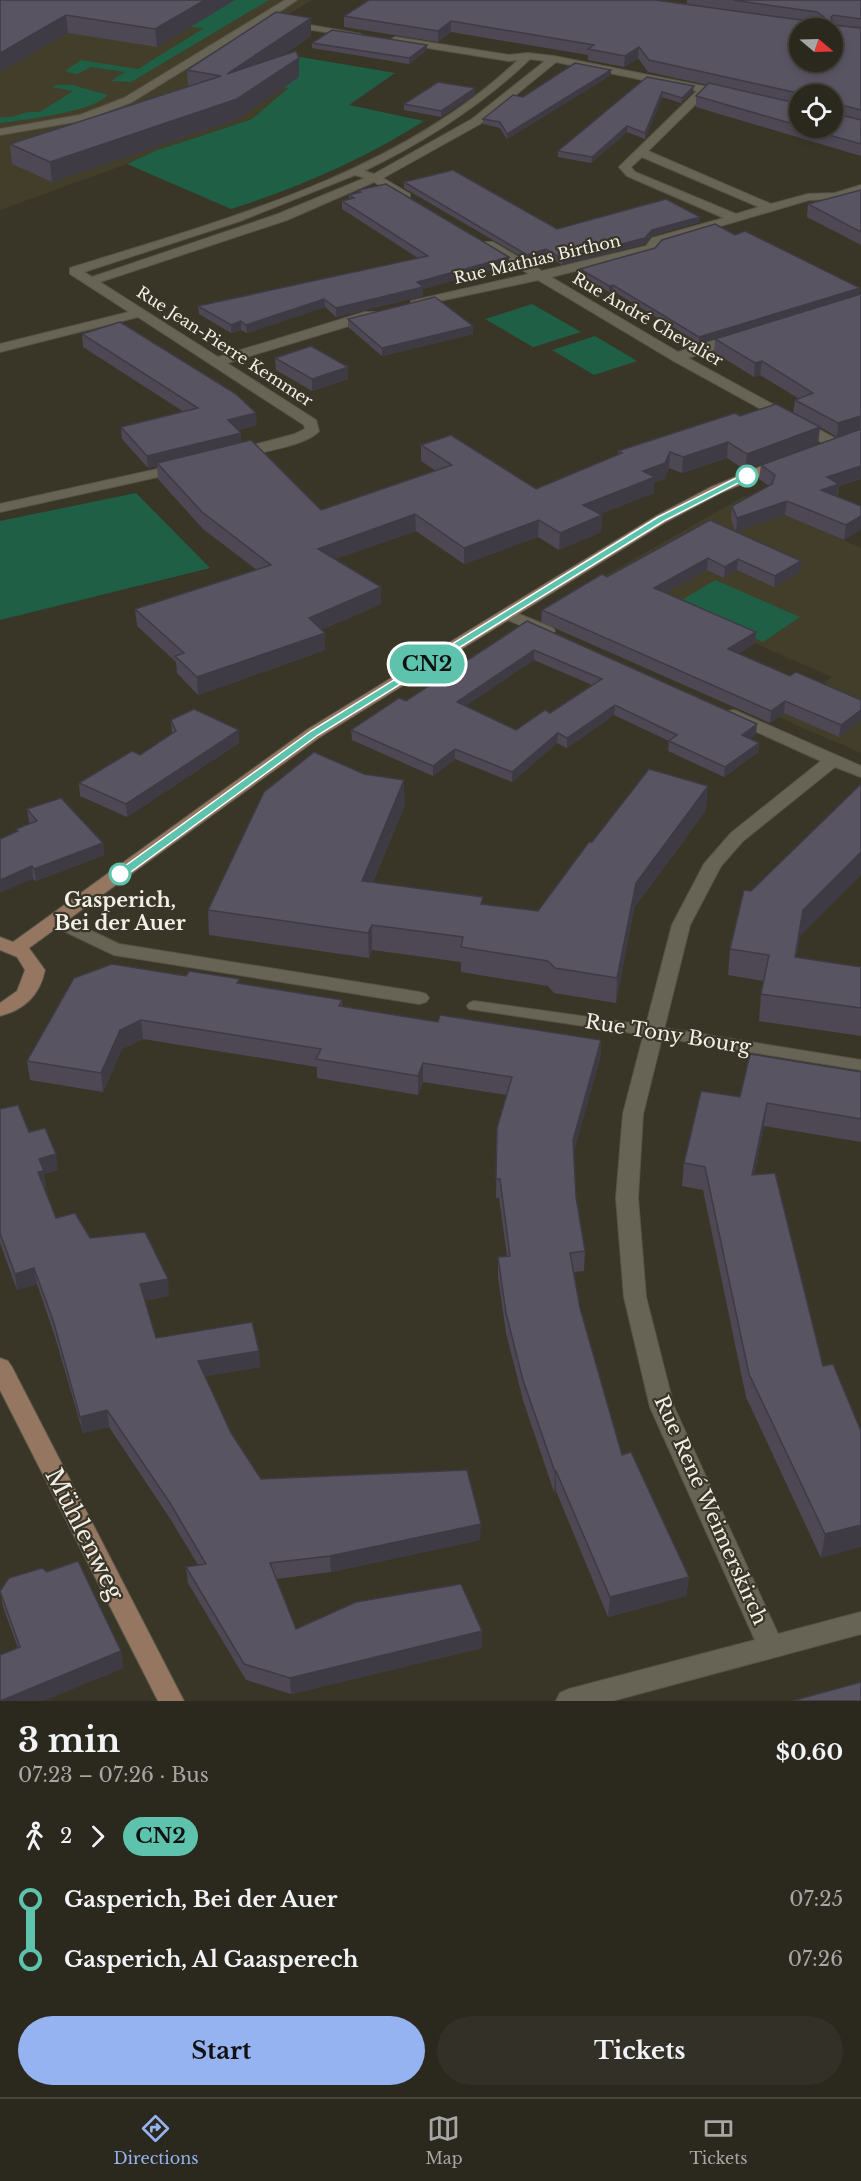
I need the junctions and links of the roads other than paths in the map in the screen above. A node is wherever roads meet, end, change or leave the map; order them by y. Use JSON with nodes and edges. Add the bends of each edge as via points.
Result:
{"nodes":[{"id":1,"x":292,"y":0,"type":"edge"},
{"id":2,"x":273,"y":12,"type":"junction"},
{"id":3,"x":260,"y":20,"type":"junction"},
{"id":4,"x":391,"y":35,"type":"edge"},
{"id":5,"x":528,"y":56,"type":"junction"},
{"id":6,"x":554,"y":59,"type":"junction"},
{"id":7,"x":706,"y":88,"type":"junction"},
{"id":8,"x":738,"y":96,"type":"edge"},
{"id":9,"x":0,"y":132,"type":"edge"},
{"id":10,"x":641,"y":152,"type":"junction"},
{"id":11,"x":353,"y":171,"type":"junction"},
{"id":12,"x":375,"y":178,"type":"junction"},
{"id":13,"x":861,"y":188,"type":"edge"},
{"id":14,"x":416,"y":202,"type":"edge"},
{"id":15,"x":770,"y":208,"type":"junction"},
{"id":16,"x":735,"y":218,"type":"junction"},
{"id":17,"x":189,"y":234,"type":"junction"},
{"id":18,"x":477,"y":238,"type":"edge"},
{"id":19,"x":207,"y":244,"type":"junction"},
{"id":20,"x":537,"y":274,"type":"junction"},
{"id":21,"x":88,"y":279,"type":"junction"},
{"id":22,"x":140,"y":313,"type":"junction"},
{"id":23,"x":753,"y":333,"type":"edge"},
{"id":24,"x":0,"y":348,"type":"edge"},
{"id":25,"x":677,"y":357,"type":"junction"},
{"id":26,"x":217,"y":362,"type":"junction"},
{"id":27,"x":852,"y":437,"type":"edge"},
{"id":28,"x":833,"y":443,"type":"junction"},
{"id":29,"x":814,"y":450,"type":"edge"},
{"id":30,"x":223,"y":457,"type":"edge"},
{"id":31,"x":795,"y":457,"type":"edge"},
{"id":32,"x":190,"y":465,"type":"edge"},
{"id":33,"x":0,"y":508,"type":"edge"},
{"id":34,"x":507,"y":614,"type":"junction"},
{"id":35,"x":560,"y":637,"type":"edge"},
{"id":36,"x":722,"y":709,"type":"edge"},
{"id":37,"x":834,"y":759,"type":"junction"},
{"id":38,"x":861,"y":772,"type":"edge"},
{"id":39,"x":56,"y":921,"type":"junction"},
{"id":40,"x":9,"y":946,"type":"edge"},
{"id":41,"x":419,"y":998,"type":"dead end"},
{"id":42,"x":474,"y":1006,"type":"dead end"},
{"id":43,"x":0,"y":1011,"type":"edge"},
{"id":44,"x":652,"y":1031,"type":"junction"},
{"id":45,"x":861,"y":1065,"type":"edge"},
{"id":46,"x":0,"y":1367,"type":"edge"},
{"id":47,"x":861,"y":1623,"type":"edge"},
{"id":48,"x":771,"y":1647,"type":"junction"},
{"id":49,"x":597,"y":1697,"type":"edge"},
{"id":50,"x":171,"y":1701,"type":"edge"},
{"id":51,"x":570,"y":1701,"type":"edge"}],
"edges":[{"from":1,"to":2,"type":"street"},
{"from":2,"to":3,"type":"street"},
{"from":2,"to":3,"type":"street","via":[[368,32]]},
{"from":3,"to":9,"type":"street","via":[[128,100],[82,118]]},
{"from":4,"to":5,"type":"street","via":[[509,58]]},
{"from":5,"to":6,"type":"street"},
{"from":5,"to":11,"type":"street","via":[[489,92],[441,125]]},
{"from":6,"to":7,"type":"street"},
{"from":6,"to":12,"type":"street","via":[[465,128]]},
{"from":7,"to":8,"type":"street"},
{"from":7,"to":10,"type":"street"},
{"from":10,"to":15,"type":"street"},
{"from":10,"to":16,"type":"street","via":[[625,167],[631,174]]},
{"from":11,"to":12,"type":"street"},
{"from":11,"to":17,"type":"street"},
{"from":12,"to":14,"type":"street"},
{"from":12,"to":19,"type":"street"},
{"from":13,"to":15,"type":"street","name":"Rue Mathias Birthon"},
{"from":15,"to":16,"type":"street","name":"Rue Mathias Birthon"},
{"from":16,"to":20,"type":"street","name":"Rue Mathias Birthon","via":[[656,241],[650,249],[578,269]]},
{"from":17,"to":19,"type":"street"},
{"from":17,"to":21,"type":"street","via":[[74,271]]},
{"from":18,"to":20,"type":"street","name":"Rue André Chevalier"},
{"from":19,"to":21,"type":"street"},
{"from":20,"to":25,"type":"street","name":"Rue André Chevalier"},
{"from":20,"to":26,"type":"street","name":"Rue Mathias Birthon","via":[[341,322]]},
{"from":21,"to":22,"type":"street","name":"Rue Jean-Pierre Kemmer"},
{"from":22,"to":24,"type":"street"},
{"from":22,"to":26,"type":"street","name":"Rue Jean-Pierre Kemmer"},
{"from":23,"to":25,"type":"street"},
{"from":25,"to":28,"type":"street","name":"Rue André Chevalier"},
{"from":26,"to":30,"type":"street","name":"Rue Jean-Pierre Kemmer","via":[[311,423],[312,431]]},
{"from":27,"to":28,"type":"street"},
{"from":28,"to":29,"type":"street"},
{"from":31,"to":34,"type":"street","via":[[661,519]]},
{"from":32,"to":33,"type":"street"},
{"from":34,"to":35,"type":"street"},
{"from":34,"to":39,"type":"street","via":[[314,733]]},
{"from":36,"to":37,"type":"street"},
{"from":37,"to":38,"type":"street"},
{"from":37,"to":44,"type":"street","name":"Rue René Weimerskirch","via":[[737,837],[713,864],[681,925]]},
{"from":39,"to":40,"type":"street"},
{"from":39,"to":41,"type":"street","via":[[114,949]]},
{"from":40,"to":43,"type":"street","via":[[29,958],[35,970],[33,983],[24,996]]},
{"from":42,"to":44,"type":"lane","name":"Rue Tony Bourg"},
{"from":44,"to":45,"type":"lane","name":"Rue Tony Bourg"},
{"from":44,"to":48,"type":"street","name":"Rue René Weimerskirch","via":[[633,1114],[627,1198],[635,1297],[662,1407]]},
{"from":46,"to":50,"type":"street","name":"Mühlenweg"},
{"from":47,"to":48,"type":"street"},
{"from":48,"to":49,"type":"street"},
{"from":49,"to":51,"type":"street"}]}
